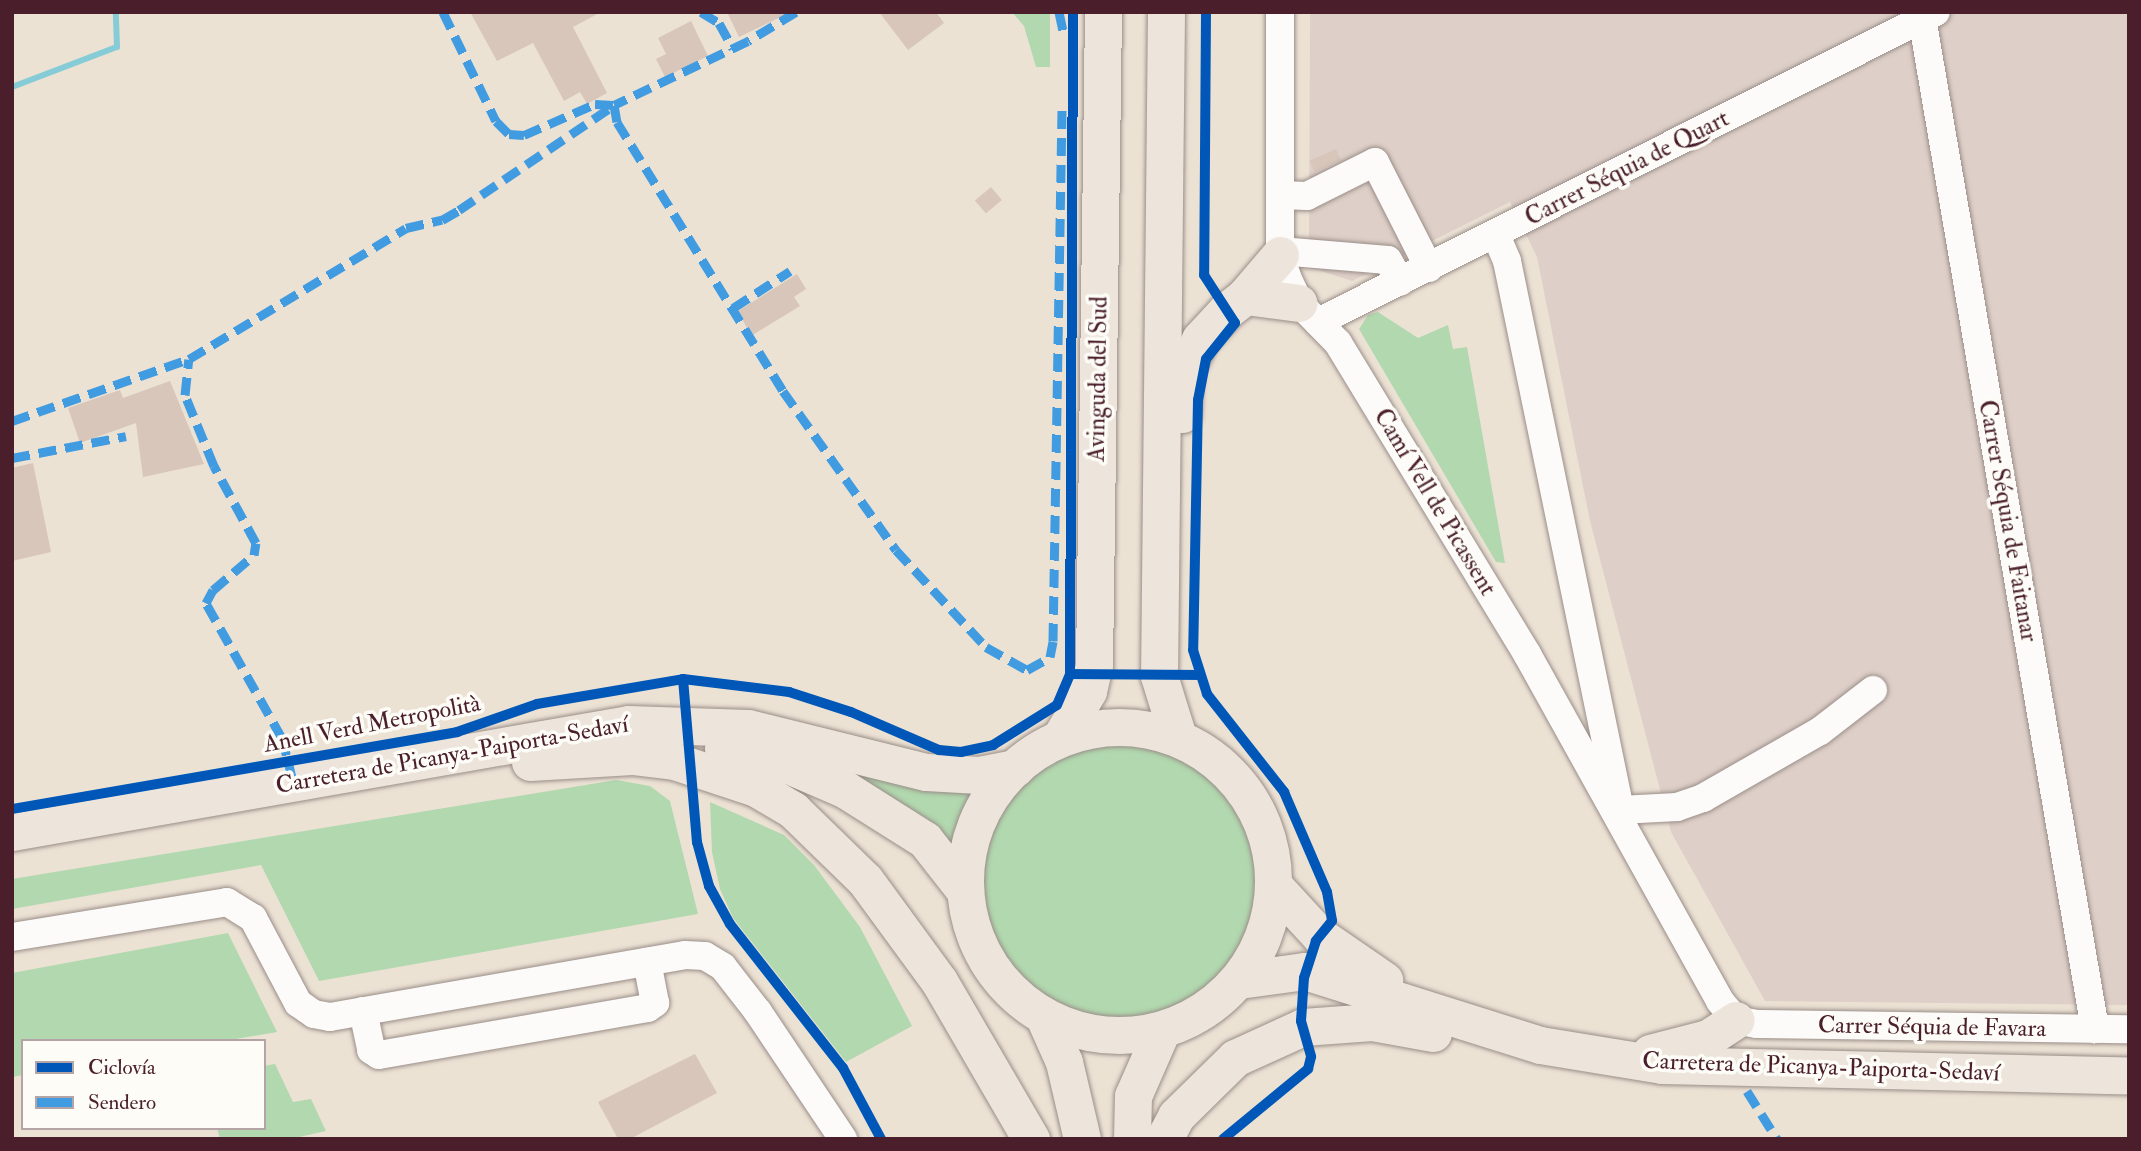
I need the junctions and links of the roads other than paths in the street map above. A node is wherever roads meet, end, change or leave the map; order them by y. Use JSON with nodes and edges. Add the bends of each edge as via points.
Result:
{"nodes":[{"id":1,"x":1103,"y":12,"type":"edge"},
{"id":2,"x":1166,"y":12,"type":"edge"},
{"id":3,"x":1280,"y":12,"type":"edge"},
{"id":4,"x":1926,"y":15,"type":"edge"},
{"id":5,"x":1280,"y":195,"type":"junction"},
{"id":6,"x":1496,"y":235,"type":"junction"},
{"id":7,"x":1280,"y":253,"type":"junction"},
{"id":8,"x":1429,"y":268,"type":"junction"},
{"id":9,"x":1400,"y":282,"type":"junction"},
{"id":10,"x":1245,"y":296,"type":"junction"},
{"id":11,"x":1309,"y":312,"type":"junction"},
{"id":12,"x":1159,"y":602,"type":"junction"},
{"id":13,"x":1873,"y":690,"type":"dead end"},
{"id":14,"x":1597,"y":697,"type":"junction"},
{"id":15,"x":1558,"y":710,"type":"junction"},
{"id":16,"x":1178,"y":737,"type":"junction"},
{"id":17,"x":1060,"y":738,"type":"junction"},
{"id":18,"x":530,"y":762,"type":"junction"},
{"id":19,"x":1015,"y":768,"type":"junction"},
{"id":20,"x":1621,"y":818,"type":"junction"},
{"id":21,"x":12,"y":832,"type":"edge"},
{"id":22,"x":12,"y":855,"type":"edge"},
{"id":23,"x":1275,"y":887,"type":"junction"},
{"id":24,"x":965,"y":891,"type":"junction"},
{"id":25,"x":12,"y":937,"type":"edge"},
{"id":26,"x":647,"y":962,"type":"junction"},
{"id":27,"x":1239,"y":980,"type":"junction"},
{"id":28,"x":1437,"y":1011,"type":"junction"},
{"id":29,"x":363,"y":1012,"type":"junction"},
{"id":30,"x":1044,"y":1017,"type":"junction"},
{"id":31,"x":1736,"y":1020,"type":"junction"},
{"id":32,"x":2095,"y":1029,"type":"junction"},
{"id":33,"x":2129,"y":1029,"type":"edge"},
{"id":34,"x":1162,"y":1030,"type":"junction"},
{"id":35,"x":1540,"y":1045,"type":"junction"},
{"id":36,"x":1616,"y":1058,"type":"junction"},
{"id":37,"x":2129,"y":1076,"type":"edge"},
{"id":38,"x":843,"y":1139,"type":"edge"},
{"id":39,"x":1031,"y":1139,"type":"edge"},
{"id":40,"x":1082,"y":1139,"type":"edge"},
{"id":41,"x":1132,"y":1139,"type":"edge"},
{"id":42,"x":1164,"y":1139,"type":"edge"}],
"edges":[{"from":1,"to":17,"type":"main road","name":"Avinguda del Sud","via":[[1094,665],[1088,691]]},
{"from":2,"to":12,"type":"main road"},
{"from":3,"to":5,"type":"street"},
{"from":4,"to":6,"type":"street","name":"Carrer Séquia de Quart"},
{"from":4,"to":32,"type":"street","name":"Carrer Séquia de Faitanar"},
{"from":5,"to":7,"type":"street"},
{"from":5,"to":8,"type":"street","via":[[1307,196],[1375,162]]},
{"from":6,"to":8,"type":"street","name":"Carrer Séquia de Quart"},
{"from":6,"to":14,"type":"street","name":"Camí Vell de Picassent","via":[[1507,261]]},
{"from":7,"to":9,"type":"street","via":[[1388,260]]},
{"from":7,"to":10,"type":"main road"},
{"from":7,"to":11,"type":"street","name":"Camí Vell de Picassent"},
{"from":8,"to":9,"type":"street","name":"Carrer Séquia de Quart"},
{"from":9,"to":11,"type":"street","name":"Carrer Séquia de Quart"},
{"from":10,"to":11,"type":"main road"},
{"from":10,"to":12,"type":"main road","via":[[1200,339],[1184,371],[1174,539]]},
{"from":11,"to":15,"type":"street","name":"Camí Vell de Picassent","via":[[1338,343]]},
{"from":12,"to":16,"type":"main road","via":[[1159,676]]},
{"from":13,"to":20,"type":"street","via":[[1820,731],[1703,798]]},
{"from":14,"to":15,"type":"street"},
{"from":14,"to":20,"type":"street","name":"Camí Vell de Picassent"},
{"from":15,"to":20,"type":"street","name":"Camí Vell de Picassent"},
{"from":16,"to":17,"type":"main road","via":[[1126,727]]},
{"from":16,"to":23,"type":"main road","via":[[1219,762],[1250,797],[1269,840]]},
{"from":17,"to":19,"type":"main road"},
{"from":18,"to":22,"type":"main road","name":"Carretera de Picanya-Paiporta-Sedaví"},
{"from":18,"to":24,"type":"main road","name":"Carretera de Picanya-Paiporta-Sedaví","via":[[574,750],[647,742],[682,742],[752,754],[818,776],[925,841]]},
{"from":18,"to":39,"type":"main road","via":[[632,756],[674,761],[756,788],[793,810],[864,880],[939,981]]},
{"from":19,"to":21,"type":"main road","name":"Carretera de Picanya-Paiporta-Sedaví","via":[[979,775],[926,772],[748,728],[628,724]]},
{"from":19,"to":24,"type":"main road","via":[[982,810],[968,849]]},
{"from":20,"to":31,"type":"street","name":"Camí Vell de Picassent","via":[[1720,1001]]},
{"from":23,"to":27,"type":"main road","via":[[1264,936]]},
{"from":23,"to":28,"type":"main road","name":"Carretera de Picanya-Paiporta-Sedaví","via":[[1320,936],[1367,971]]},
{"from":24,"to":30,"type":"main road","via":[[976,942],[1004,985]]},
{"from":25,"to":29,"type":"street","via":[[227,902],[253,918],[298,1003],[323,1016]]},
{"from":26,"to":29,"type":"street"},
{"from":26,"to":29,"type":"street","via":[[655,1003],[635,1010],[379,1055],[371,1050]]},
{"from":26,"to":38,"type":"street","via":[[697,955],[723,967],[794,1060]]},
{"from":27,"to":28,"type":"main road","name":"Carretera de Picanya-Paiporta-Sedaví","via":[[1305,971]]},
{"from":27,"to":34,"type":"main road","via":[[1204,1011]]},
{"from":28,"to":35,"type":"main road","name":"Carretera de Picanya-Paiporta-Sedaví"},
{"from":30,"to":34,"type":"main road","via":[[1122,1036]]},
{"from":30,"to":40,"type":"main road","via":[[1064,1062]]},
{"from":31,"to":32,"type":"street","name":"Carrer Séquia de Favara"},
{"from":31,"to":36,"type":"main road","via":[[1708,1038]]},
{"from":32,"to":33,"type":"street","name":"Carrer Séquia de Favara"},
{"from":34,"to":41,"type":"main road","via":[[1133,1096]]},
{"from":35,"to":36,"type":"main road","name":"Carretera de Picanya-Paiporta-Sedaví"},
{"from":35,"to":42,"type":"main road","via":[[1497,1049],[1372,1022],[1303,1027],[1235,1059],[1176,1116]]},
{"from":36,"to":37,"type":"main road","name":"Carretera de Picanya-Paiporta-Sedaví","via":[[1759,1070]]}]}
